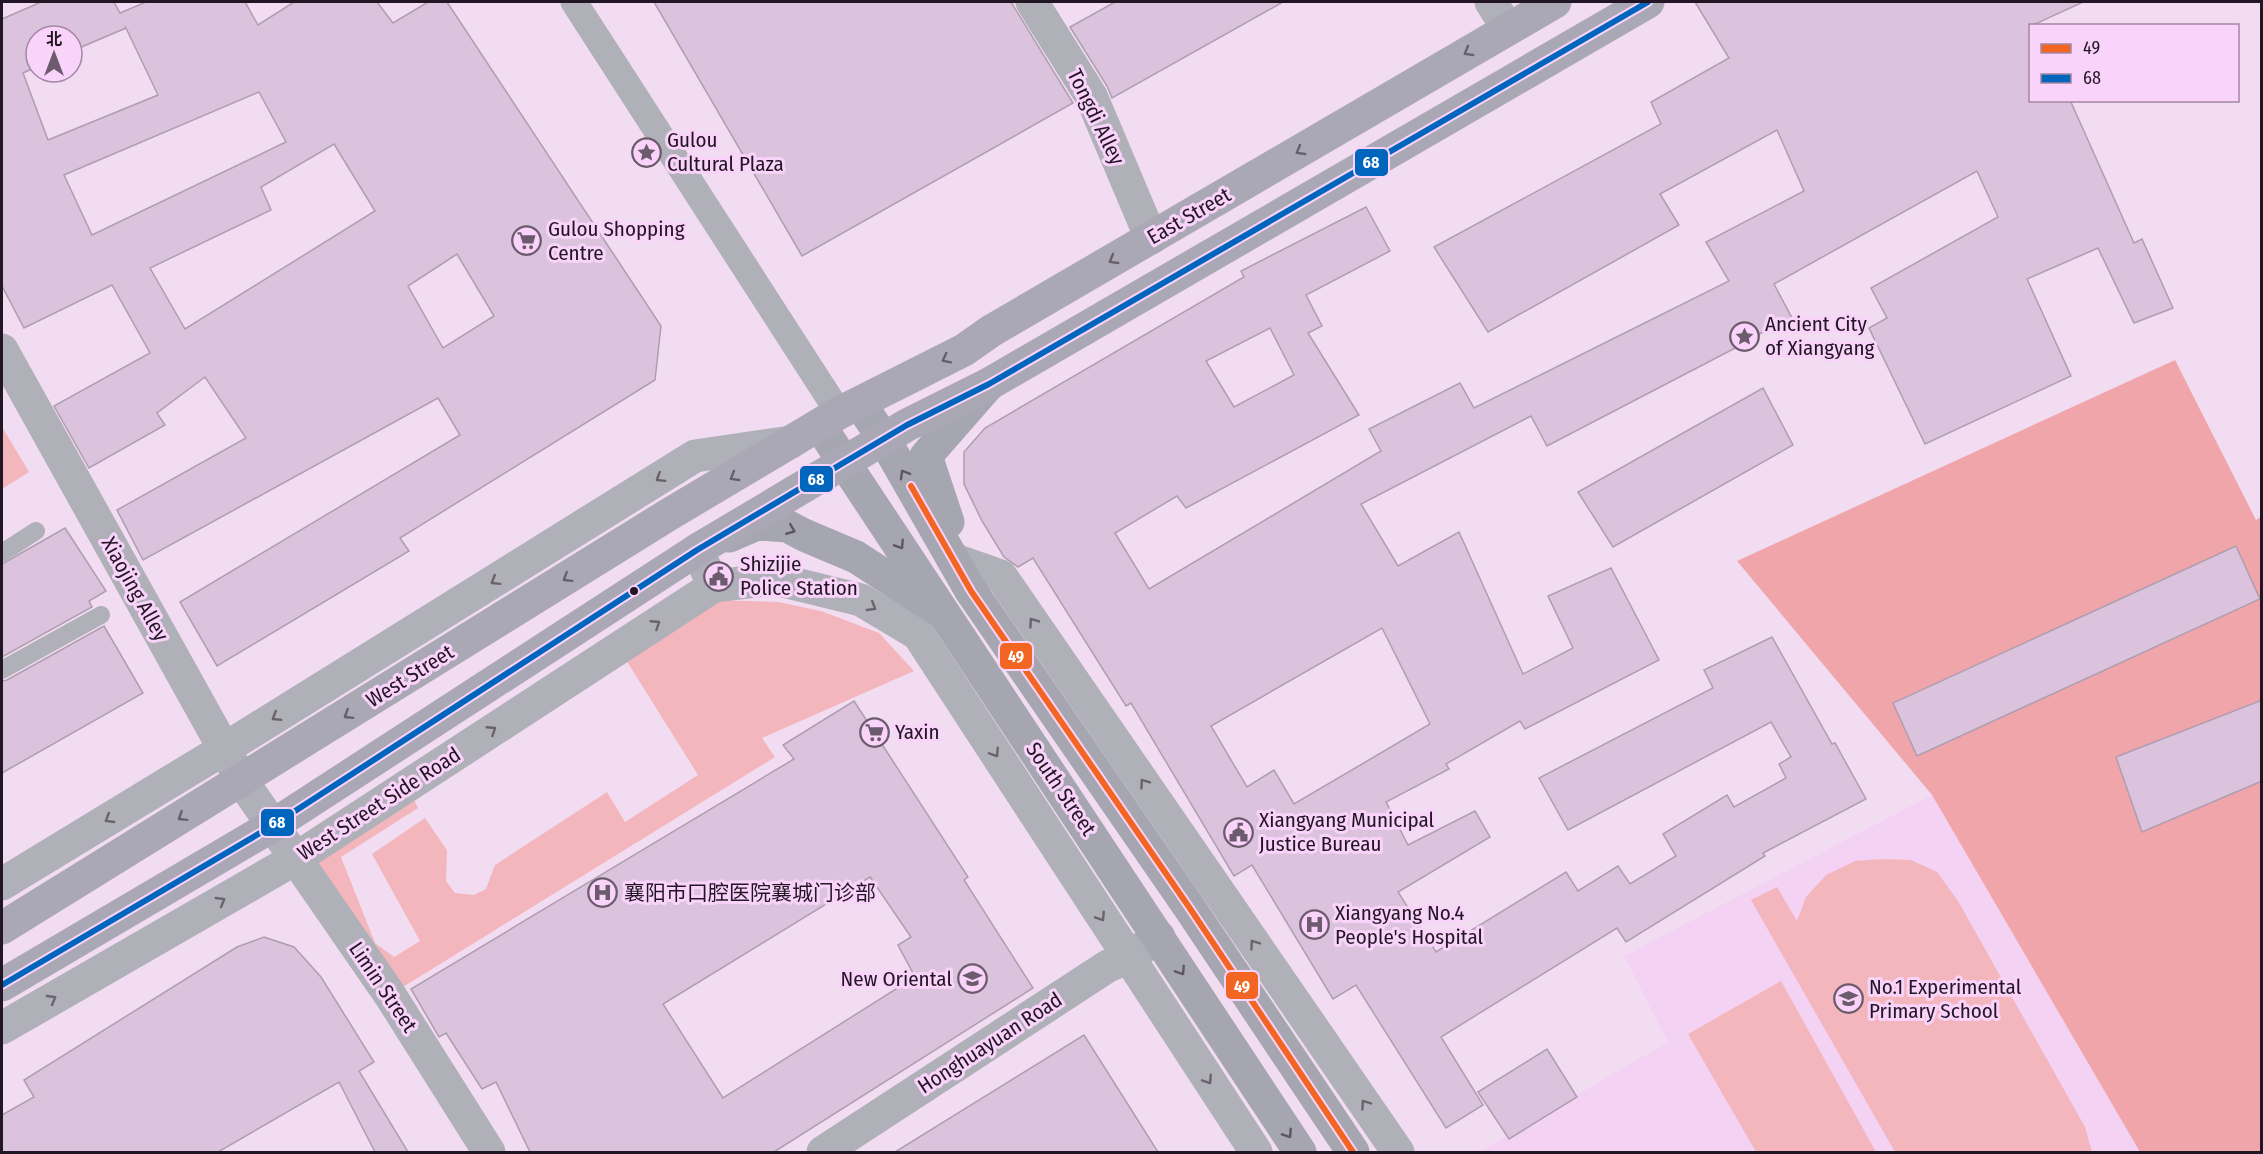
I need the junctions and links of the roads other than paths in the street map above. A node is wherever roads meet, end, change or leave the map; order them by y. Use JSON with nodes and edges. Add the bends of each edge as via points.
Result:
{"nodes":[{"id":1,"x":574,"y":2,"type":"edge"},
{"id":2,"x":1032,"y":2,"type":"edge"},
{"id":3,"x":1491,"y":2,"type":"edge"},
{"id":4,"x":1555,"y":2,"type":"edge"},
{"id":5,"x":1648,"y":2,"type":"edge"},
{"id":6,"x":1508,"y":29,"type":"junction"},
{"id":7,"x":1151,"y":238,"type":"junction"},
{"id":8,"x":2,"y":350,"type":"edge"},
{"id":9,"x":989,"y":384,"type":"junction"},
{"id":10,"x":829,"y":421,"type":"junction"},
{"id":11,"x":884,"y":439,"type":"junction"},
{"id":12,"x":844,"y":462,"type":"junction"},
{"id":13,"x":36,"y":531,"type":"dead end"},
{"id":14,"x":697,"y":550,"type":"junction"},
{"id":15,"x":2,"y":553,"type":"edge"},
{"id":16,"x":966,"y":577,"type":"junction"},
{"id":17,"x":714,"y":586,"type":"junction"},
{"id":18,"x":101,"y":615,"type":"dead end"},
{"id":19,"x":946,"y":615,"type":"junction"},
{"id":20,"x":2,"y":670,"type":"edge"},
{"id":21,"x":225,"y":749,"type":"junction"},
{"id":22,"x":242,"y":781,"type":"junction"},
{"id":23,"x":272,"y":826,"type":"junction"},
{"id":24,"x":295,"y":859,"type":"junction"},
{"id":25,"x":2,"y":884,"type":"edge"},
{"id":26,"x":2,"y":928,"type":"edge"},
{"id":27,"x":1159,"y":937,"type":"junction"},
{"id":28,"x":1127,"y":957,"type":"junction"},
{"id":29,"x":2,"y":985,"type":"edge"},
{"id":30,"x":2,"y":1028,"type":"edge"},
{"id":31,"x":489,"y":1152,"type":"edge"},
{"id":32,"x":823,"y":1152,"type":"edge"},
{"id":33,"x":1256,"y":1152,"type":"edge"},
{"id":34,"x":1300,"y":1152,"type":"edge"},
{"id":35,"x":1353,"y":1152,"type":"edge"},
{"id":36,"x":1398,"y":1152,"type":"edge"}],
"edges":[{"from":1,"to":10,"type":"street"},
{"from":2,"to":7,"type":"street","name":"Tongdi Alley","via":[[1091,96]]},
{"from":3,"to":6,"type":"street"},
{"from":4,"to":6,"type":"main road","name":"East Street"},
{"from":5,"to":9,"type":"main road"},
{"from":6,"to":7,"type":"main road","name":"East Street","one_way":true},
{"from":7,"to":10,"type":"main road","name":"East Street","one_way":true,"via":[[964,350]]},
{"from":8,"to":21,"type":"street","name":"Xiaojing Alley"},
{"from":9,"to":11,"type":"main road"},
{"from":9,"to":16,"type":"main road","via":[[926,456]]},
{"from":10,"to":11,"type":"main road","name":"South Street"},
{"from":10,"to":12,"type":"main road","name":"South Street"},
{"from":10,"to":21,"type":"street","one_way":true,"via":[[695,456]]},
{"from":10,"to":22,"type":"main road","name":"West Street","one_way":true,"via":[[668,515]]},
{"from":11,"to":12,"type":"main road"},
{"from":16,"to":11,"type":"main road","name":"South Street","one_way":true},
{"from":12,"to":14,"type":"main road"},
{"from":12,"to":19,"type":"main road","name":"South Street","one_way":true},
{"from":13,"to":15,"type":"lane"},
{"from":14,"to":17,"type":"street"},
{"from":14,"to":19,"type":"main road","one_way":true,"via":[[757,524],[787,526],[856,557]]},
{"from":14,"to":23,"type":"main road"},
{"from":16,"to":35,"type":"main road","name":"South Street"},
{"from":36,"to":16,"type":"street","one_way":true,"via":[[1001,576]]},
{"from":24,"to":17,"type":"street","name":"West Street Side Road","one_way":true},
{"from":17,"to":28,"type":"street","one_way":true,"via":[[775,579],[861,600],[918,634]]},
{"from":18,"to":20,"type":"lane"},
{"from":19,"to":27,"type":"main road","name":"South Street"},
{"from":21,"to":22,"type":"street","name":"Xiaojing Alley"},
{"from":21,"to":25,"type":"street","one_way":true},
{"from":22,"to":23,"type":"street","name":"Xiaojing Alley"},
{"from":22,"to":26,"type":"main road","name":"West Street","one_way":true},
{"from":23,"to":24,"type":"street","name":"Limin Street"},
{"from":23,"to":29,"type":"main road"},
{"from":30,"to":24,"type":"street","name":"West Street Side Road","one_way":true},
{"from":24,"to":31,"type":"street","name":"Limin Street","via":[[390,995]]},
{"from":27,"to":28,"type":"street","name":"Honghuayuan Road"},
{"from":27,"to":34,"type":"main road","name":"South Street","one_way":true},
{"from":28,"to":32,"type":"street","name":"Honghuayuan Road"},
{"from":28,"to":33,"type":"street","one_way":true}]}
